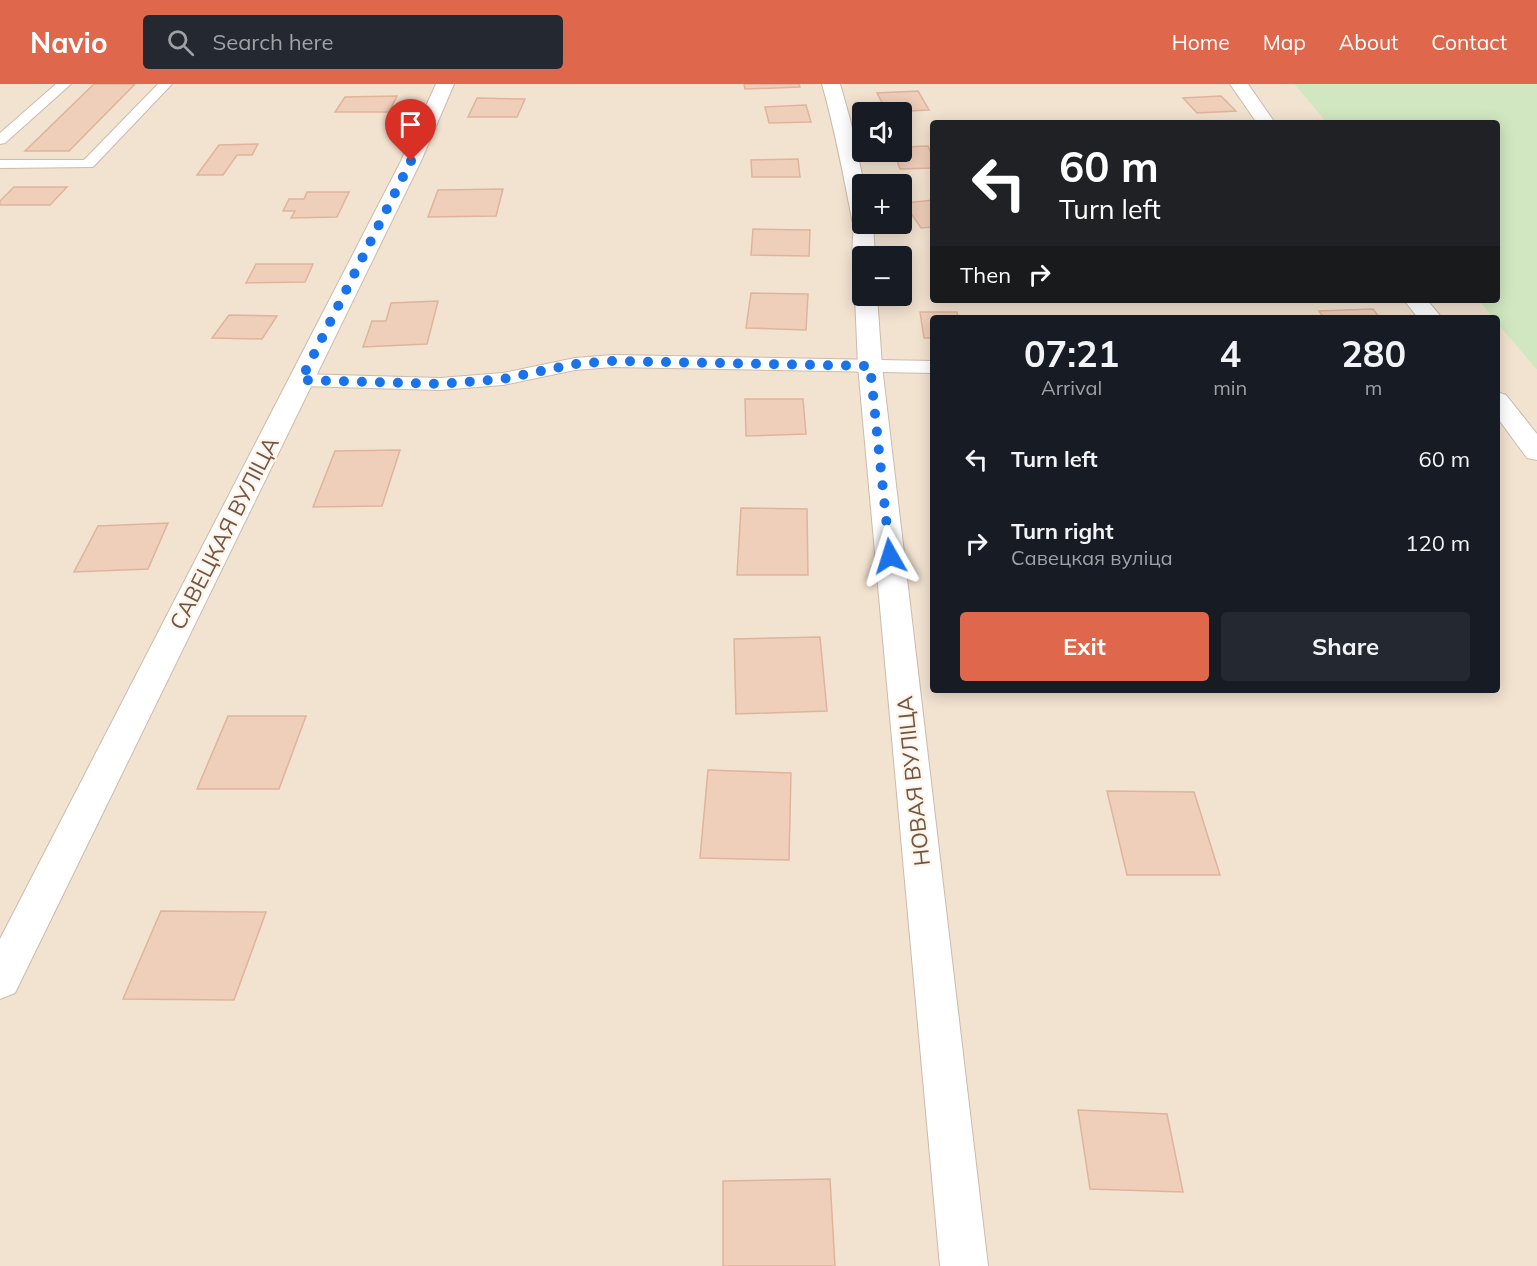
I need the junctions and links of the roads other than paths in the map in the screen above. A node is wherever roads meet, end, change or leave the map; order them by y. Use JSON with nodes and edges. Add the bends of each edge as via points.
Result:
{"nodes":[{"id":1,"x":64,"y":84,"type":"edge"},
{"id":2,"x":165,"y":84,"type":"edge"},
{"id":3,"x":445,"y":84,"type":"edge"},
{"id":4,"x":831,"y":84,"type":"edge"},
{"id":5,"x":1239,"y":84,"type":"edge"},
{"id":6,"x":1264,"y":120,"type":"edge"},
{"id":7,"x":0,"y":140,"type":"edge"},
{"id":8,"x":0,"y":164,"type":"edge"},
{"id":9,"x":852,"y":174,"type":"edge"},
{"id":10,"x":1418,"y":303,"type":"edge"},
{"id":11,"x":867,"y":306,"type":"edge"},
{"id":12,"x":1428,"y":315,"type":"edge"},
{"id":13,"x":870,"y":366,"type":"junction"},
{"id":14,"x":930,"y":367,"type":"edge"},
{"id":15,"x":301,"y":380,"type":"junction"},
{"id":16,"x":1500,"y":404,"type":"edge"},
{"id":17,"x":1537,"y":452,"type":"edge"},
{"id":18,"x":0,"y":980,"type":"edge"},
{"id":19,"x":964,"y":1266,"type":"edge"}],
"edges":[{"from":1,"to":7,"type":"lane"},
{"from":2,"to":8,"type":"lane","via":[[88,164]]},
{"from":3,"to":15,"type":"street","name":"САВЕЦКАЯ ВУЛІЦА"},
{"from":4,"to":9,"type":"street"},
{"from":5,"to":6,"type":"street"},
{"from":10,"to":12,"type":"street"},
{"from":11,"to":13,"type":"street","name":"НОВАЯ ВУЛІЦА"},
{"from":13,"to":14,"type":"lane"},
{"from":13,"to":15,"type":"lane","via":[[613,361],[575,364],[503,379],[440,384]]},
{"from":13,"to":19,"type":"street","name":"НОВАЯ ВУЛІЦА"},
{"from":15,"to":18,"type":"street","name":"САВЕЦКАЯ ВУЛІЦА"},
{"from":16,"to":17,"type":"street"}]}
